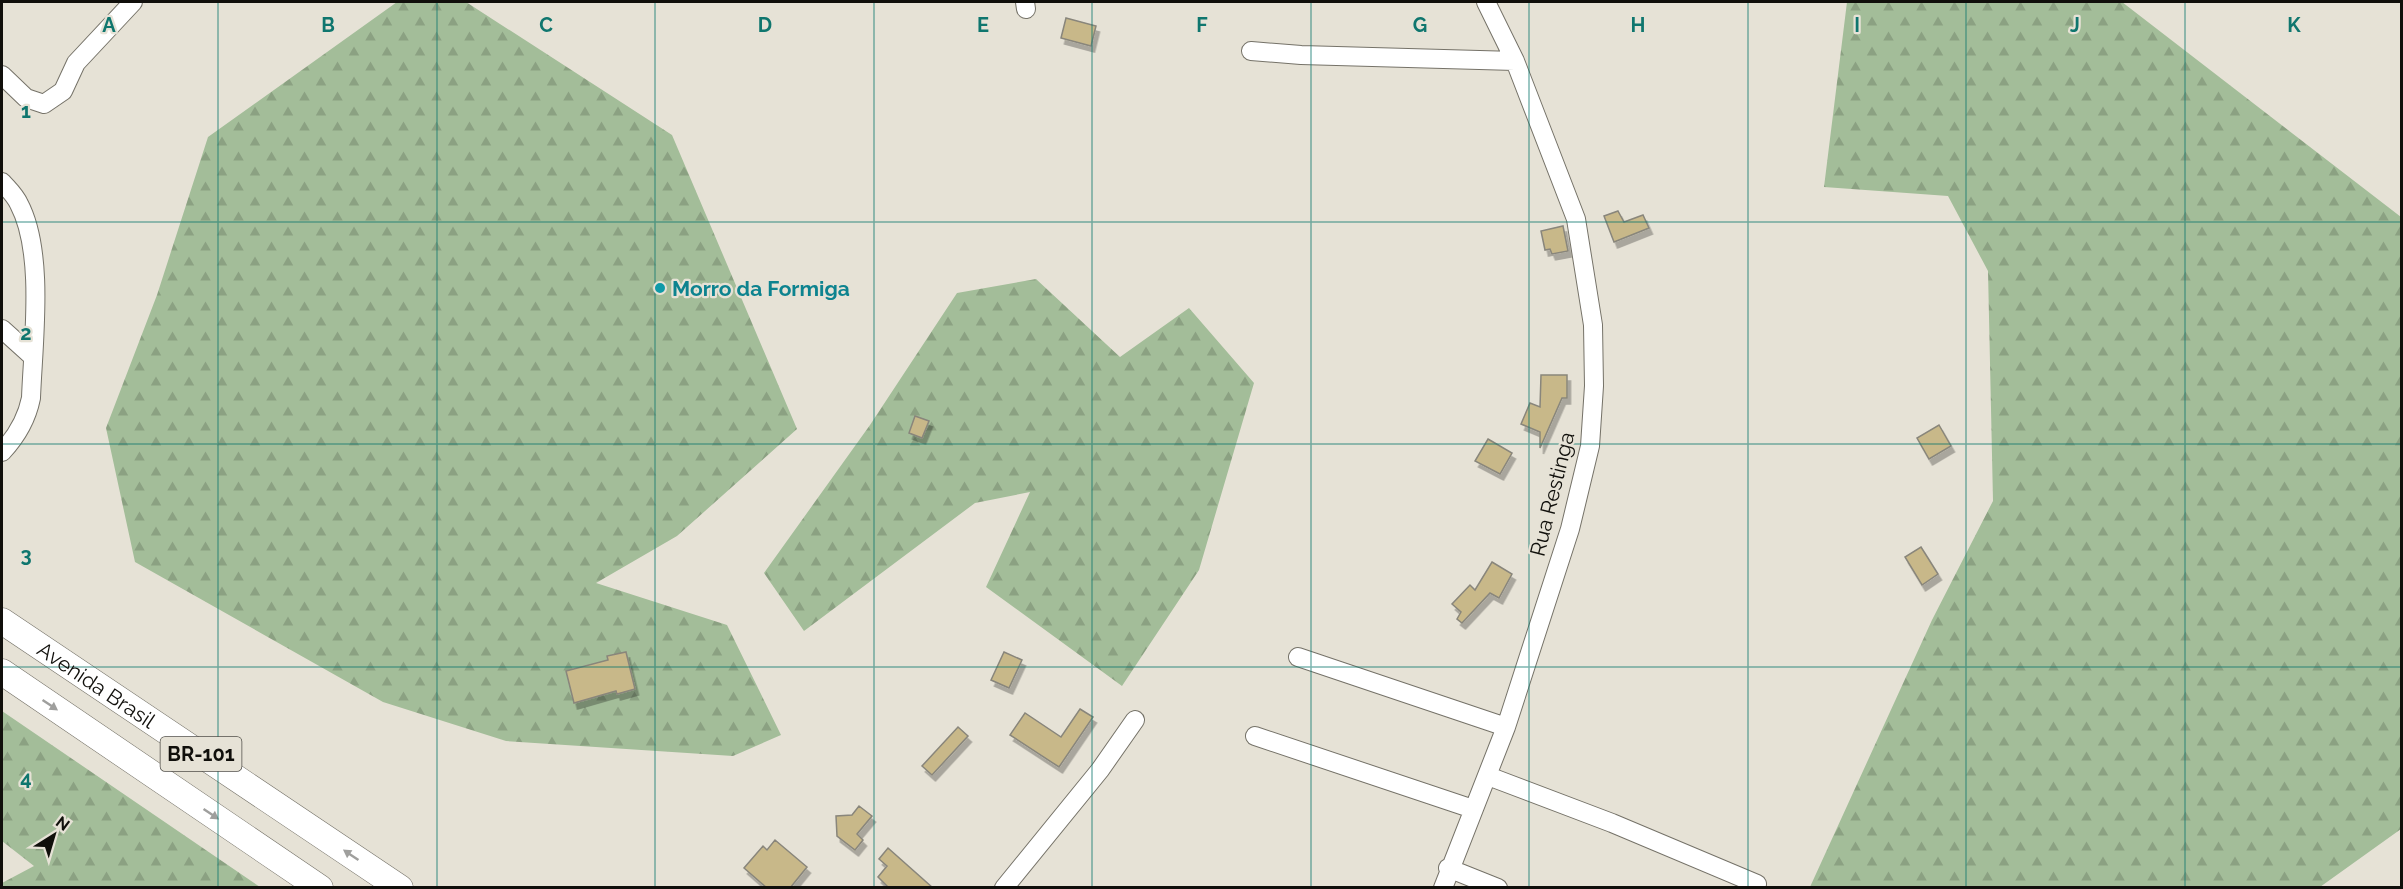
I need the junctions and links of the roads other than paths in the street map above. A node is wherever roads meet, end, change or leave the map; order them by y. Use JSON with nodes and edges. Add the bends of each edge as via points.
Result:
{"nodes":[{"id":1,"x":133,"y":2,"type":"edge"},
{"id":2,"x":1486,"y":2,"type":"edge"},
{"id":3,"x":1251,"y":51,"type":"dead end"},
{"id":4,"x":1515,"y":61,"type":"junction"},
{"id":5,"x":2,"y":75,"type":"edge"},
{"id":6,"x":2,"y":182,"type":"edge"},
{"id":7,"x":2,"y":329,"type":"edge"},
{"id":8,"x":32,"y":356,"type":"junction"},
{"id":9,"x":2,"y":452,"type":"edge"},
{"id":10,"x":2,"y":621,"type":"edge"},
{"id":11,"x":1298,"y":657,"type":"dead end"},
{"id":12,"x":2,"y":672,"type":"edge"},
{"id":13,"x":1135,"y":720,"type":"dead end"},
{"id":14,"x":1506,"y":727,"type":"junction"},
{"id":15,"x":1255,"y":736,"type":"dead end"},
{"id":16,"x":1488,"y":776,"type":"junction"},
{"id":17,"x":1473,"y":810,"type":"junction"},
{"id":18,"x":1449,"y":868,"type":"junction"},
{"id":19,"x":1757,"y":884,"type":"dead end"},
{"id":20,"x":320,"y":888,"type":"edge"},
{"id":21,"x":400,"y":888,"type":"edge"},
{"id":22,"x":1004,"y":888,"type":"edge"},
{"id":23,"x":1443,"y":888,"type":"edge"},
{"id":24,"x":1498,"y":888,"type":"edge"}],
"edges":[{"from":1,"to":5,"type":"street","via":[[76,63],[63,91],[45,104],[26,98]]},
{"from":2,"to":4,"type":"street","name":"Rua Restinga"},
{"from":3,"to":4,"type":"street"},
{"from":4,"to":14,"type":"street","name":"Rua Restinga","via":[[1576,219],[1593,326],[1594,386],[1590,446],[1570,529]]},
{"from":6,"to":8,"type":"street","via":[[16,198],[29,231],[35,272]]},
{"from":7,"to":8,"type":"street"},
{"from":8,"to":9,"type":"street","via":[[29,407],[17,433]]},
{"from":21,"to":10,"type":"highway","name":"Avenida Brasil","number":"BR-101","one_way":true},
{"from":11,"to":14,"type":"street"},
{"from":12,"to":20,"type":"highway","name":"Avenida Brasil","number":"BR-101","one_way":true},
{"from":13,"to":22,"type":"street","via":[[1100,770]]},
{"from":14,"to":16,"type":"street","name":"Rua Restinga"},
{"from":15,"to":17,"type":"street"},
{"from":16,"to":17,"type":"street","name":"Rua Restinga"},
{"from":16,"to":19,"type":"street"},
{"from":17,"to":18,"type":"street","name":"Rua Restinga"},
{"from":18,"to":23,"type":"street","name":"Rua Restinga"},
{"from":18,"to":24,"type":"street"}]}
